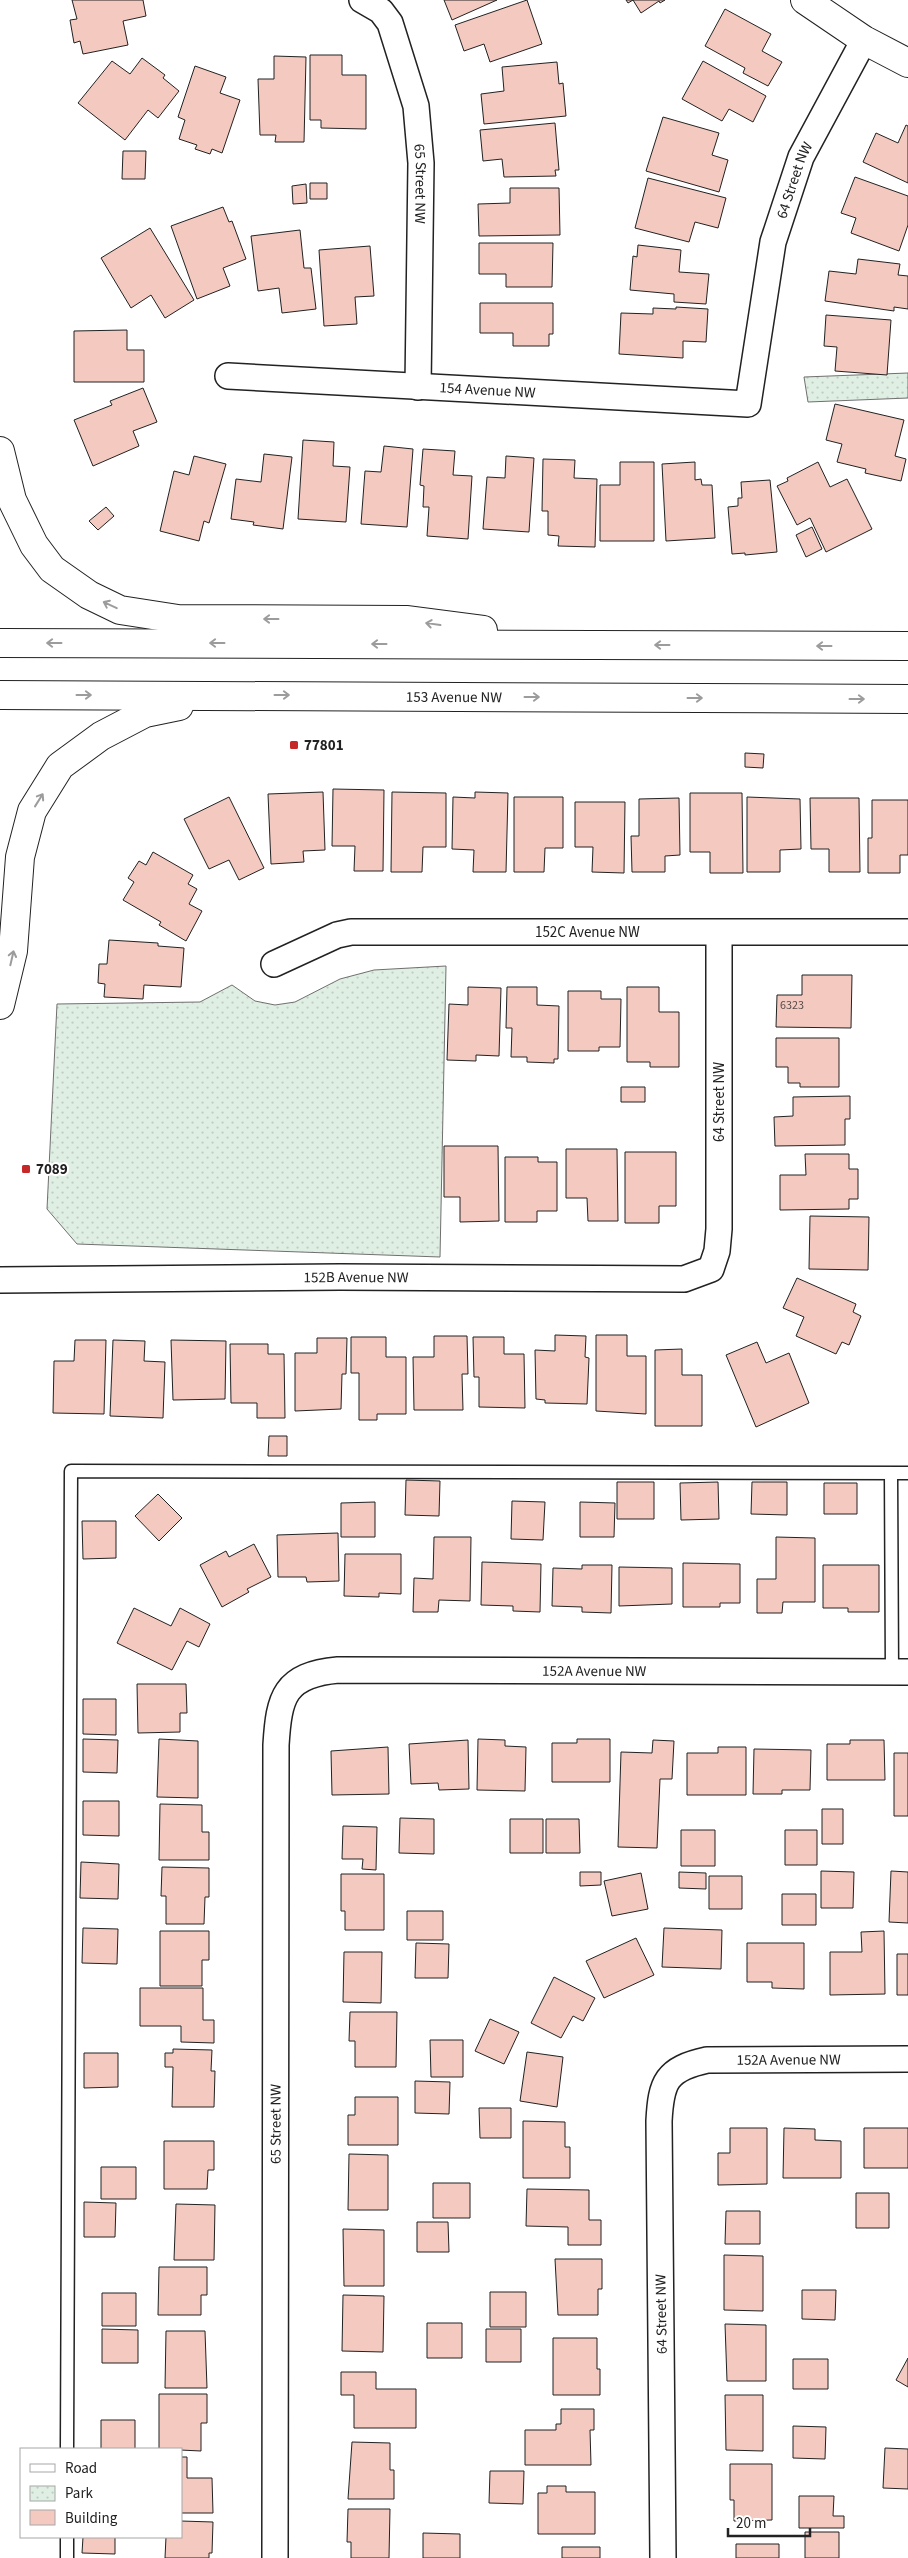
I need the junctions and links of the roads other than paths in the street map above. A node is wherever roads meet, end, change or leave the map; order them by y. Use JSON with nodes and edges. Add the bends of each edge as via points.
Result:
{"nodes":[{"id":1,"x":362,"y":0,"type":"edge"},
{"id":2,"x":805,"y":0,"type":"edge"},
{"id":3,"x":864,"y":40,"type":"junction"},
{"id":4,"x":908,"y":63,"type":"edge"},
{"id":5,"x":228,"y":376,"type":"dead end"},
{"id":6,"x":418,"y":387,"type":"junction"},
{"id":7,"x":748,"y":404,"type":"joint"},
{"id":8,"x":0,"y":451,"type":"edge"},
{"id":9,"x":0,"y":643,"type":"edge"},
{"id":10,"x":586,"y":645,"type":"junction"},
{"id":11,"x":908,"y":646,"type":"edge"},
{"id":12,"x":0,"y":695,"type":"edge"},
{"id":13,"x":234,"y":695,"type":"junction"},
{"id":14,"x":908,"y":699,"type":"edge"},
{"id":15,"x":908,"y":932,"type":"edge"},
{"id":16,"x":719,"y":933,"type":"junction"},
{"id":17,"x":274,"y":964,"type":"dead end"},
{"id":18,"x":0,"y":1006,"type":"edge"},
{"id":19,"x":711,"y":1269,"type":"joint"},
{"id":20,"x":0,"y":1280,"type":"edge"},
{"id":21,"x":891,"y":1473,"type":"junction"},
{"id":22,"x":908,"y":1473,"type":"edge"},
{"id":23,"x":900,"y":1672,"type":"edge"},
{"id":24,"x":287,"y":1691,"type":"joint"},
{"id":25,"x":908,"y":2060,"type":"edge"},
{"id":26,"x":672,"y":2073,"type":"joint"},
{"id":27,"x":67,"y":2448,"type":"edge"},
{"id":28,"x":67,"y":2538,"type":"edge"},
{"id":29,"x":67,"y":2558,"type":"edge"},
{"id":30,"x":275,"y":2558,"type":"edge"},
{"id":31,"x":663,"y":2558,"type":"edge"}],
"edges":[{"from":1,"to":6,"type":"street","name":"65 Street NW","via":[[390,22],[416,106],[421,163]]},
{"from":2,"to":3,"type":"main road"},
{"from":3,"to":4,"type":"main road"},
{"from":3,"to":7,"type":"street","name":"64 Street NW","via":[[801,157],[773,242]]},
{"from":5,"to":6,"type":"street","name":"154 Avenue NW"},
{"from":6,"to":7,"type":"street","name":"154 Avenue NW"},
{"from":10,"to":8,"type":"main road","one_way":true,"via":[[406,620],[178,619],[120,610],[89,595],[52,569],[34,545],[12,500]]},
{"from":10,"to":9,"type":"main road","one_way":true},
{"from":11,"to":10,"type":"main road","one_way":true},
{"from":12,"to":13,"type":"main road","name":"153 Avenue NW","one_way":true},
{"from":13,"to":14,"type":"main road","name":"153 Avenue NW","one_way":true},
{"from":18,"to":13,"type":"main road","one_way":true,"via":[[13,951],[20,857],[32,811],[60,766],[101,736],[145,713]]},
{"from":15,"to":16,"type":"street","name":"152C Avenue NW"},
{"from":16,"to":17,"type":"street","name":"152C Avenue NW","via":[[351,932],[336,935]]},
{"from":16,"to":19,"type":"street","name":"64 Street NW","via":[[719,1229]]},
{"from":19,"to":20,"type":"street","name":"152B Avenue NW","via":[[684,1279]]},
{"from":21,"to":22,"type":"lane"},
{"from":21,"to":23,"type":"lane"},
{"from":21,"to":27,"type":"lane","via":[[70,1470]]},
{"from":23,"to":24,"type":"street","name":"152A Avenue NW","via":[[338,1670],[322,1671],[307,1677]]},
{"from":24,"to":30,"type":"street","name":"65 Street NW","via":[[280,1707],[276,1745]]},
{"from":25,"to":26,"type":"street","name":"152A Avenue NW","via":[[707,2060]]},
{"from":26,"to":31,"type":"street","name":"64 Street NW","via":[[660,2099],[659,2122]]},
{"from":28,"to":29,"type":"lane"}]}
